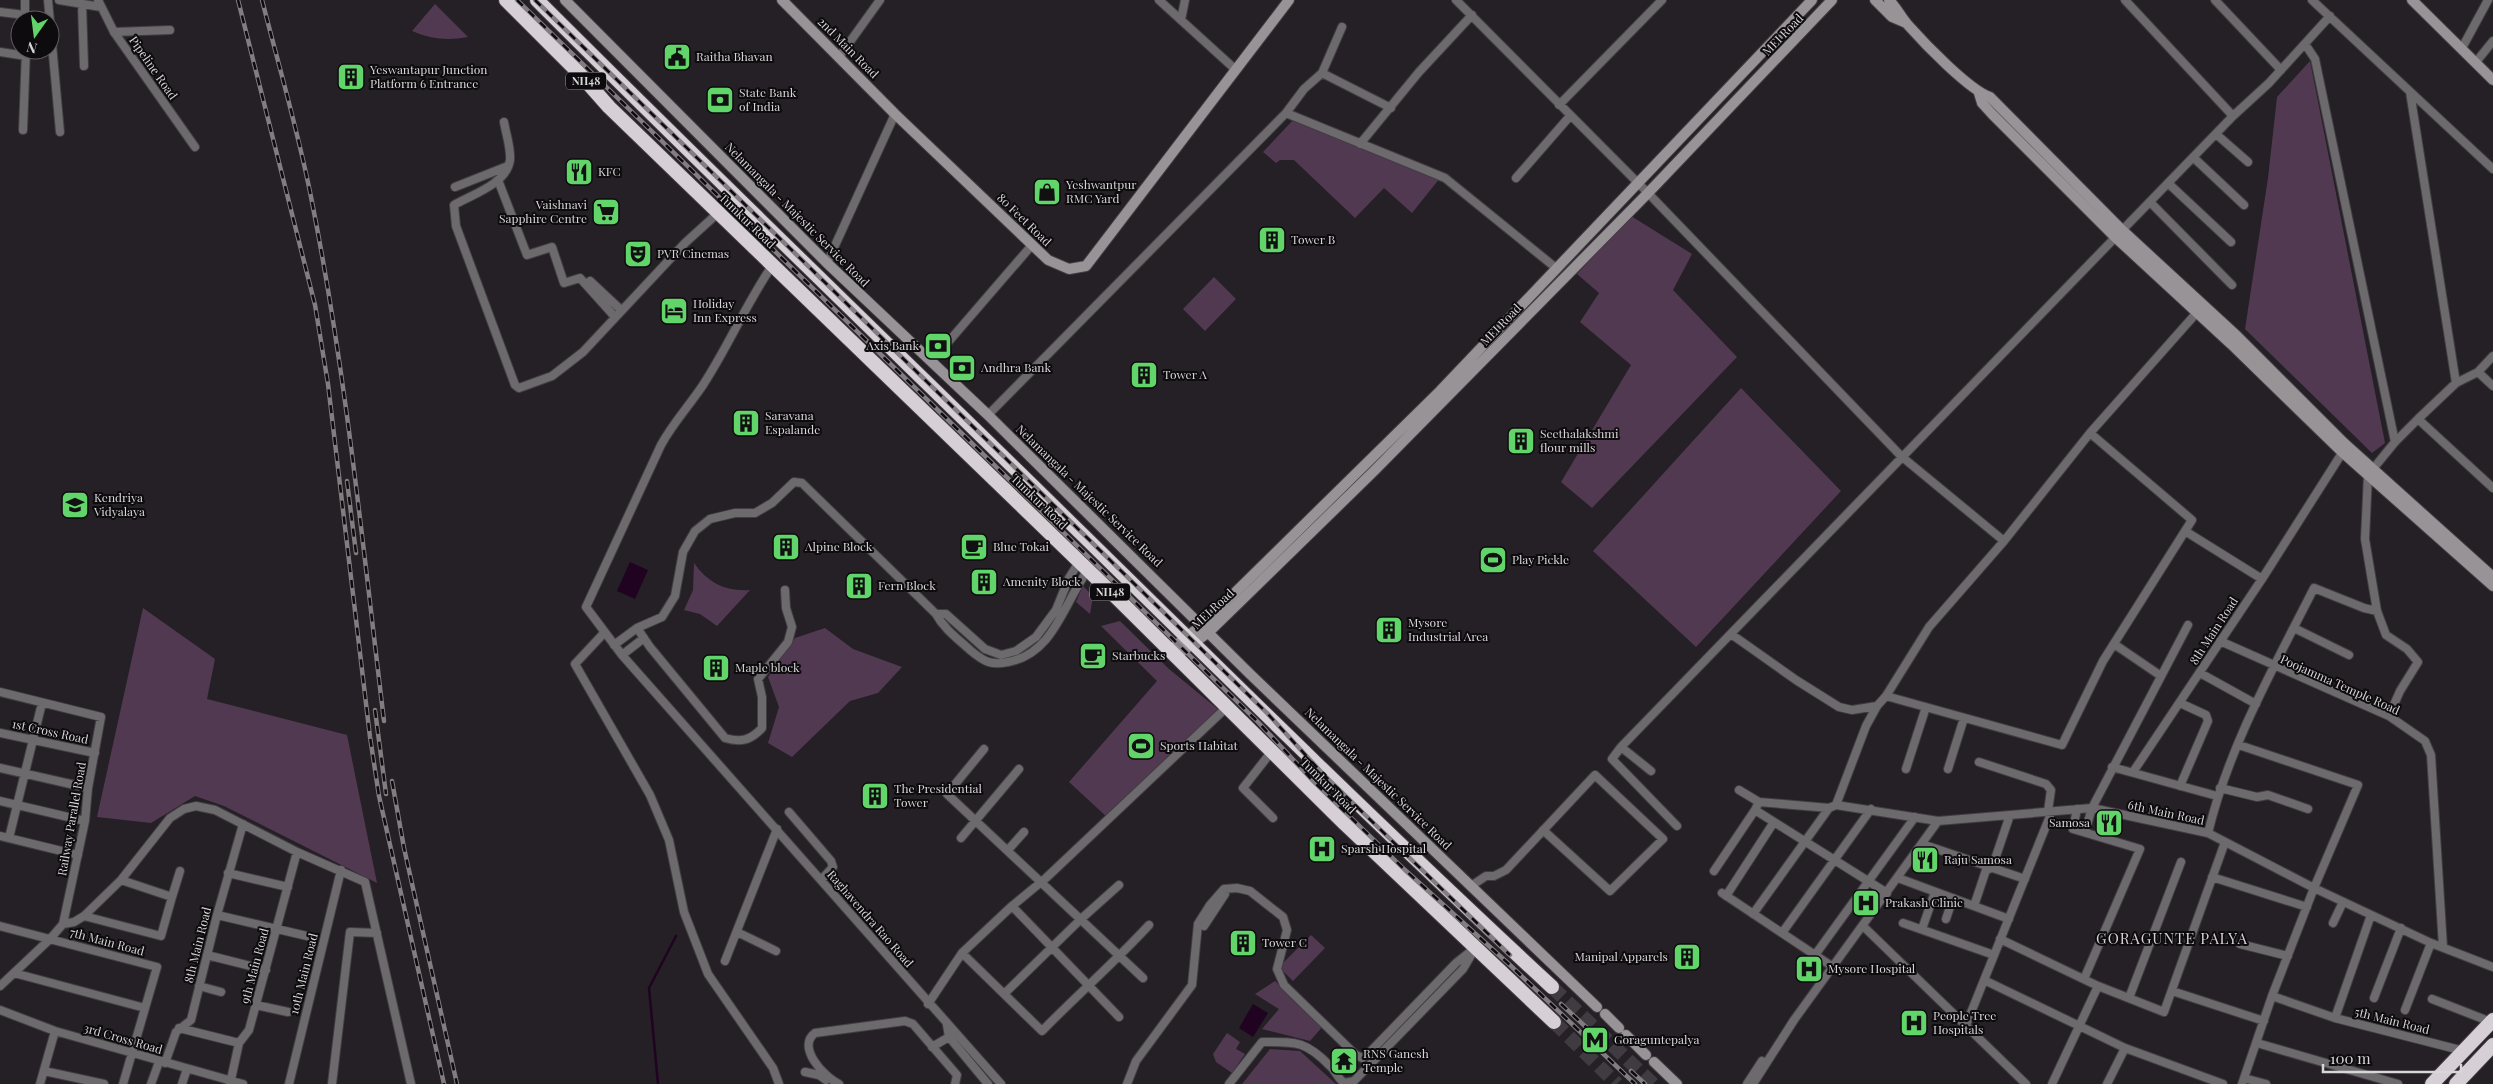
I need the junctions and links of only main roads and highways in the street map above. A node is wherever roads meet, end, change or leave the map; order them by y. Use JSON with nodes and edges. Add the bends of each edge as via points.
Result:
{"nodes":[{"id":1,"x":506,"y":0,"type":"edge"},
{"id":2,"x":537,"y":0,"type":"edge"},
{"id":3,"x":1552,"y":988,"type":"tunnel mouth"},
{"id":4,"x":2492,"y":1021,"type":"edge"},
{"id":5,"x":1554,"y":1022,"type":"tunnel mouth"},
{"id":6,"x":2493,"y":1045,"type":"edge"},
{"id":7,"x":2432,"y":1084,"type":"edge"},
{"id":8,"x":2456,"y":1084,"type":"edge"}],
"edges":[{"from":1,"to":5,"type":"highway","name":"Tumkur Road","number":"NH48","via":[[608,107],[1228,706],[1345,824]]},
{"from":2,"to":3,"type":"highway","name":"Tumkur Road","number":"NH48","via":[[740,202],[1453,896]]},
{"from":4,"to":7,"type":"highway"},
{"from":6,"to":8,"type":"highway"}]}
